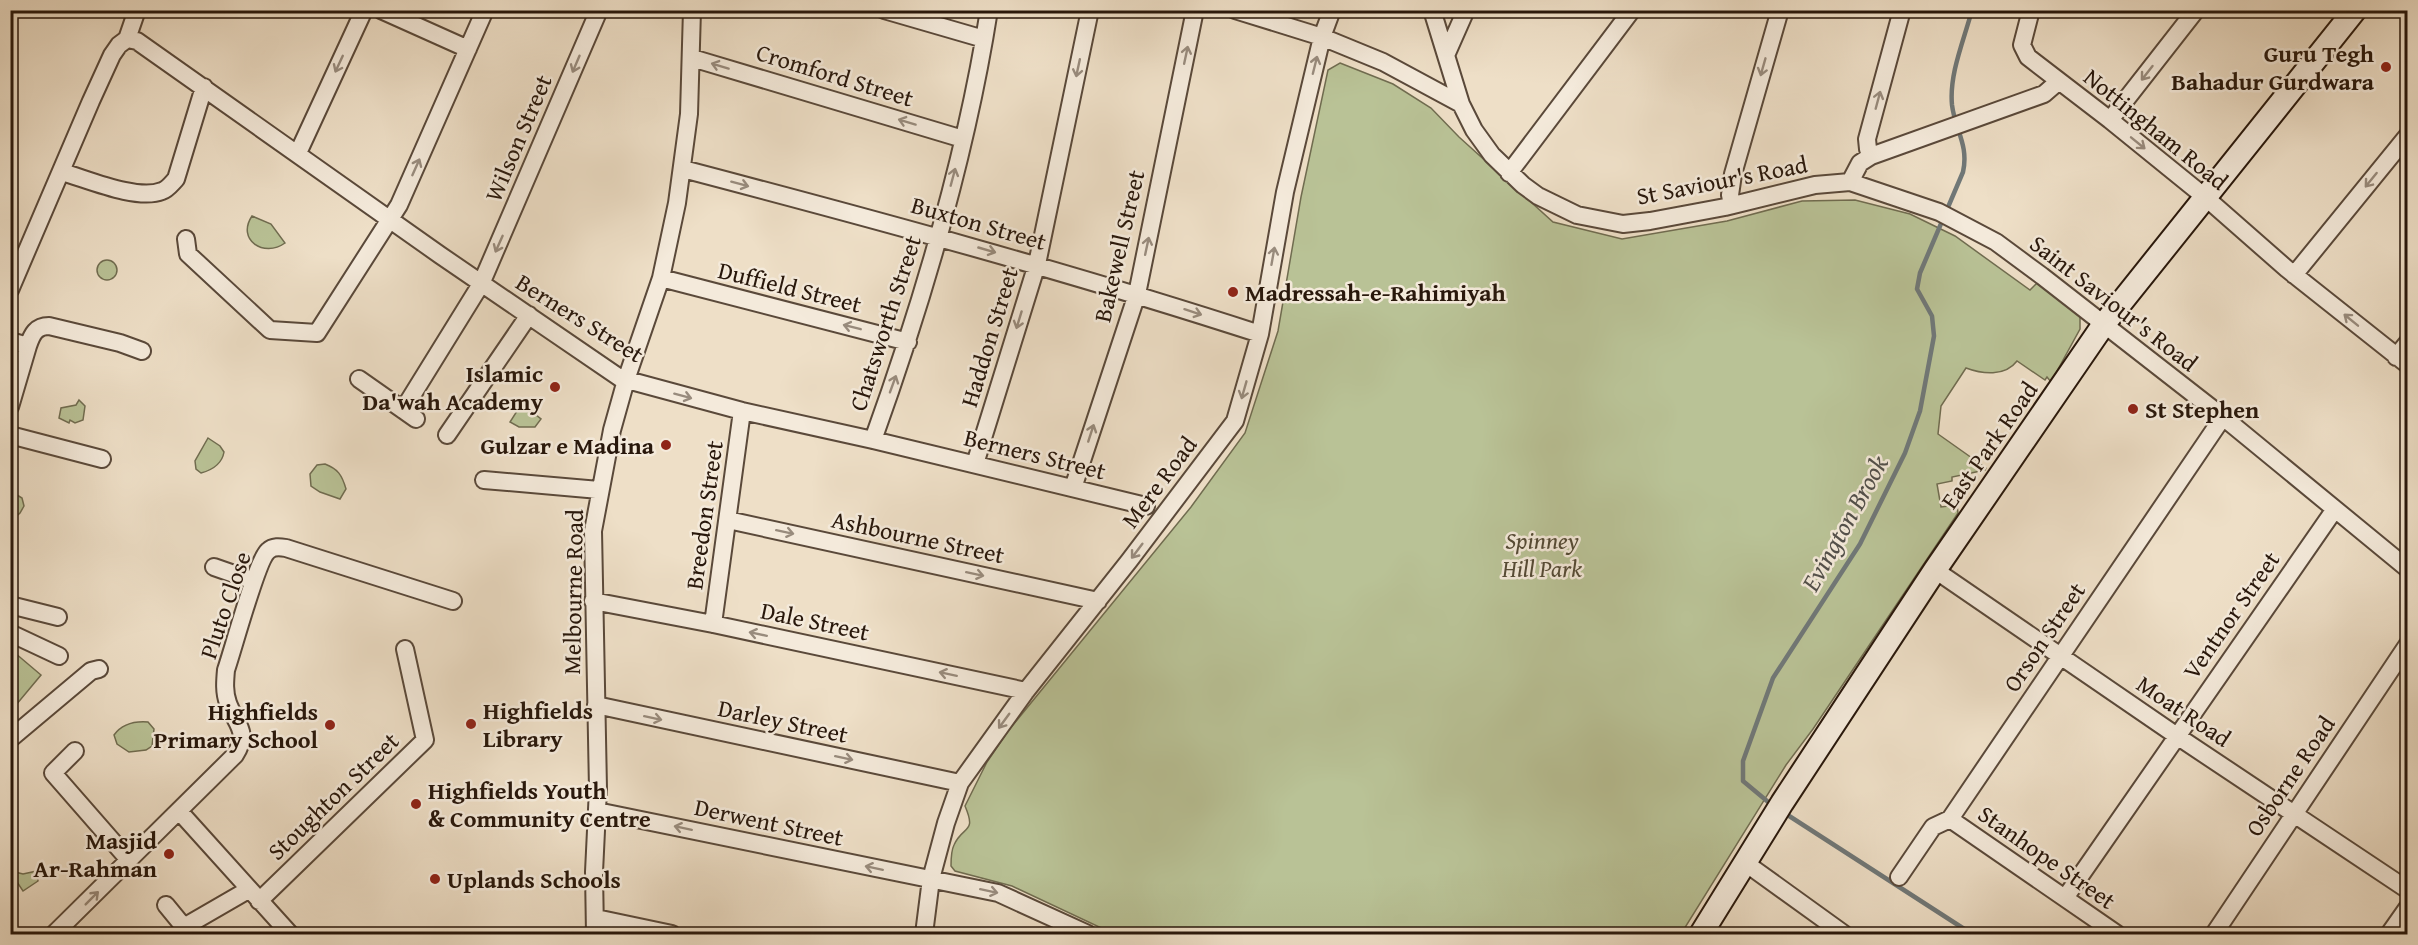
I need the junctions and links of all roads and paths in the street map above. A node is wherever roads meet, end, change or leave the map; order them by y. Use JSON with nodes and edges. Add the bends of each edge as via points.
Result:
{"nodes":[{"id":1,"x":137,"y":10,"type":"edge"},
{"id":2,"x":364,"y":10,"type":"edge"},
{"id":3,"x":381,"y":10,"type":"edge"},
{"id":4,"x":485,"y":10,"type":"edge"},
{"id":5,"x":599,"y":10,"type":"edge"},
{"id":6,"x":692,"y":10,"type":"edge"},
{"id":7,"x":884,"y":10,"type":"edge"},
{"id":8,"x":989,"y":10,"type":"edge"},
{"id":9,"x":1090,"y":10,"type":"edge"},
{"id":10,"x":1195,"y":10,"type":"edge"},
{"id":11,"x":1235,"y":10,"type":"edge"},
{"id":12,"x":1332,"y":10,"type":"edge"},
{"id":13,"x":1432,"y":10,"type":"edge"},
{"id":14,"x":1466,"y":10,"type":"edge"},
{"id":15,"x":1632,"y":10,"type":"edge"},
{"id":16,"x":1780,"y":10,"type":"edge"},
{"id":17,"x":1902,"y":10,"type":"edge"},
{"id":18,"x":2031,"y":10,"type":"edge"},
{"id":19,"x":2196,"y":10,"type":"edge"},
{"id":20,"x":2355,"y":10,"type":"edge"},
{"id":21,"x":1322,"y":37,"type":"junction"},
{"id":22,"x":127,"y":39,"type":"junction"},
{"id":23,"x":984,"y":39,"type":"junction"},
{"id":24,"x":468,"y":50,"type":"junction"},
{"id":25,"x":1447,"y":53,"type":"junction"},
{"id":26,"x":692,"y":58,"type":"junction"},
{"id":27,"x":2059,"y":81,"type":"junction"},
{"id":28,"x":204,"y":87,"type":"junction"},
{"id":29,"x":1461,"y":104,"type":"junction"},
{"id":30,"x":2110,"y":120,"type":"junction"},
{"id":31,"x":2408,"y":135,"type":"edge"},
{"id":32,"x":963,"y":139,"type":"junction"},
{"id":33,"x":298,"y":153,"type":"junction"},
{"id":34,"x":1871,"y":156,"type":"junction"},
{"id":35,"x":683,"y":169,"type":"junction"},
{"id":36,"x":62,"y":172,"type":"junction"},
{"id":37,"x":1509,"y":173,"type":"junction"},
{"id":38,"x":1850,"y":182,"type":"junction"},
{"id":39,"x":2205,"y":197,"type":"junction"},
{"id":40,"x":1732,"y":205,"type":"junction"},
{"id":41,"x":1946,"y":215,"type":"joint"},
{"id":42,"x":390,"y":219,"type":"junction"},
{"id":43,"x":938,"y":236,"type":"junction"},
{"id":44,"x":186,"y":239,"type":"dead end"},
{"id":45,"x":1037,"y":264,"type":"junction"},
{"id":46,"x":2295,"y":275,"type":"junction"},
{"id":47,"x":661,"y":278,"type":"junction"},
{"id":48,"x":481,"y":284,"type":"junction"},
{"id":49,"x":10,"y":290,"type":"edge"},
{"id":50,"x":1137,"y":294,"type":"junction"},
{"id":51,"x":530,"y":315,"type":"junction"},
{"id":52,"x":2104,"y":324,"type":"junction"},
{"id":53,"x":1260,"y":334,"type":"junction"},
{"id":54,"x":10,"y":341,"type":"edge"},
{"id":55,"x":908,"y":342,"type":"junction"},
{"id":56,"x":2408,"y":342,"type":"edge"},
{"id":57,"x":28,"y":346,"type":"junction"},
{"id":58,"x":142,"y":351,"type":"dead end"},
{"id":59,"x":2402,"y":361,"type":"edge"},
{"id":60,"x":359,"y":379,"type":"dead end"},
{"id":61,"x":626,"y":380,"type":"junction"},
{"id":62,"x":10,"y":407,"type":"edge"},
{"id":63,"x":742,"y":411,"type":"junction"},
{"id":64,"x":2223,"y":417,"type":"junction"},
{"id":65,"x":10,"y":435,"type":"edge"},
{"id":66,"x":447,"y":435,"type":"dead end"},
{"id":67,"x":873,"y":440,"type":"junction"},
{"id":68,"x":102,"y":459,"type":"dead end"},
{"id":69,"x":975,"y":464,"type":"junction"},
{"id":70,"x":484,"y":480,"type":"dead end"},
{"id":71,"x":1073,"y":488,"type":"junction"},
{"id":72,"x":599,"y":490,"type":"junction"},
{"id":73,"x":1146,"y":506,"type":"dead end"},
{"id":74,"x":2335,"y":509,"type":"junction"},
{"id":75,"x":728,"y":520,"type":"junction"},
{"id":76,"x":214,"y":567,"type":"dead end"},
{"id":77,"x":2408,"y":569,"type":"edge"},
{"id":78,"x":1935,"y":570,"type":"junction"},
{"id":79,"x":254,"y":580,"type":"junction"},
{"id":80,"x":453,"y":601,"type":"dead end"},
{"id":81,"x":593,"y":601,"type":"junction"},
{"id":82,"x":1098,"y":602,"type":"junction"},
{"id":83,"x":10,"y":605,"type":"edge"},
{"id":84,"x":58,"y":617,"type":"dead end"},
{"id":85,"x":713,"y":624,"type":"junction"},
{"id":86,"x":10,"y":633,"type":"edge"},
{"id":87,"x":2408,"y":644,"type":"edge"},
{"id":88,"x":405,"y":649,"type":"dead end"},
{"id":89,"x":60,"y":656,"type":"dead end"},
{"id":90,"x":2060,"y":656,"type":"junction"},
{"id":91,"x":99,"y":669,"type":"dead end"},
{"id":92,"x":1026,"y":691,"type":"junction"},
{"id":93,"x":596,"y":705,"type":"junction"},
{"id":94,"x":2176,"y":736,"type":"junction"},
{"id":95,"x":10,"y":739,"type":"edge"},
{"id":96,"x":75,"y":752,"type":"dead end"},
{"id":97,"x":960,"y":783,"type":"junction"},
{"id":98,"x":178,"y":811,"type":"junction"},
{"id":99,"x":597,"y":811,"type":"junction"},
{"id":100,"x":2294,"y":813,"type":"junction"},
{"id":101,"x":1950,"y":819,"type":"junction"},
{"id":102,"x":129,"y":860,"type":"junction"},
{"id":103,"x":1744,"y":862,"type":"junction"},
{"id":104,"x":1899,"y":877,"type":"dead end"},
{"id":105,"x":931,"y":879,"type":"junction"},
{"id":106,"x":2408,"y":890,"type":"edge"},
{"id":107,"x":254,"y":895,"type":"junction"},
{"id":108,"x":2066,"y":898,"type":"junction"},
{"id":109,"x":166,"y":905,"type":"dead end"},
{"id":110,"x":2408,"y":907,"type":"edge"},
{"id":111,"x":595,"y":926,"type":"edge"},
{"id":112,"x":54,"y":934,"type":"edge"},
{"id":113,"x":290,"y":934,"type":"edge"},
{"id":114,"x":672,"y":934,"type":"edge"},
{"id":115,"x":924,"y":934,"type":"edge"},
{"id":116,"x":1088,"y":934,"type":"edge"},
{"id":117,"x":1701,"y":934,"type":"edge"},
{"id":118,"x":1844,"y":934,"type":"edge"},
{"id":119,"x":2117,"y":934,"type":"edge"},
{"id":120,"x":2214,"y":934,"type":"edge"},
{"id":121,"x":2389,"y":934,"type":"edge"}],
"edges":[{"from":1,"to":22,"type":"street"},
{"from":2,"to":33,"type":"street","one_way":true},
{"from":3,"to":24,"type":"street"},
{"from":4,"to":24,"type":"street"},
{"from":5,"to":48,"type":"street","name":"Wilson Street","one_way":true},
{"from":6,"to":26,"type":"street","name":"Melbourne Road"},
{"from":7,"to":23,"type":"street"},
{"from":8,"to":23,"type":"street","name":"Chatsworth Street"},
{"from":9,"to":45,"type":"street","name":"Haddon Street","one_way":true},
{"from":50,"to":10,"type":"street","name":"Bakewell Street","one_way":true},
{"from":11,"to":21,"type":"street"},
{"from":12,"to":21,"type":"street","name":"Mere Road"},
{"from":13,"to":25,"type":"street","name":"St Saviour's Road"},
{"from":14,"to":25,"type":"street"},
{"from":15,"to":37,"type":"street"},
{"from":16,"to":40,"type":"street","one_way":true,"via":[[1733,174]]},
{"from":34,"to":17,"type":"street","one_way":true,"via":[[1867,139]]},
{"from":18,"to":27,"type":"street","via":[[2023,39],[2024,52]]},
{"from":19,"to":30,"type":"street","one_way":true},
{"from":20,"to":39,"type":"main road","name":"East Park Road"},
{"from":21,"to":29,"type":"street","via":[[1383,63]]},
{"from":53,"to":21,"type":"street","name":"Mere Road","one_way":true,"via":[[1285,192]]},
{"from":22,"to":28,"type":"street","name":"Berners Street","via":[[137,41]]},
{"from":22,"to":36,"type":"street","via":[[112,55]]},
{"from":23,"to":32,"type":"street","name":"Chatsworth Street"},
{"from":42,"to":24,"type":"street","one_way":true},
{"from":25,"to":29,"type":"street","name":"St Saviour's Road"},
{"from":32,"to":26,"type":"street","name":"Cromford Street","one_way":true},
{"from":26,"to":35,"type":"street","name":"Melbourne Road"},
{"from":27,"to":30,"type":"street","name":"Nottingham Road"},
{"from":27,"to":34,"type":"street","name":"Nottingham Road","via":[[2044,94]]},
{"from":28,"to":33,"type":"street","name":"Berners Street"},
{"from":28,"to":36,"type":"street","via":[[176,179],[169,187],[146,194],[130,192]]},
{"from":29,"to":37,"type":"street","name":"St Saviour's Road","via":[[1474,130]]},
{"from":30,"to":39,"type":"street","name":"Nottingham Road","one_way":true},
{"from":31,"to":46,"type":"street","one_way":true},
{"from":43,"to":32,"type":"street","name":"Chatsworth Street","one_way":true},
{"from":33,"to":42,"type":"street","name":"Berners Street"},
{"from":34,"to":38,"type":"street","name":"Nottingham Road","via":[[1860,163]]},
{"from":35,"to":43,"type":"street","name":"Buxton Street","one_way":true},
{"from":35,"to":47,"type":"street","name":"Melbourne Road"},
{"from":36,"to":49,"type":"street"},
{"from":37,"to":40,"type":"street","name":"St Saviour's Road","via":[[1555,206],[1576,215],[1623,224]]},
{"from":38,"to":40,"type":"street","name":"St Saviour's Road","via":[[1815,185]]},
{"from":38,"to":41,"type":"street","name":"St Saviour's Road"},
{"from":39,"to":46,"type":"street","name":"Nottingham Road"},
{"from":39,"to":52,"type":"main road","name":"East Park Road"},
{"from":41,"to":52,"type":"street","name":"Saint Saviour's Road","via":[[1996,242]]},
{"from":42,"to":44,"type":"street","via":[[317,333],[270,330],[188,254]]},
{"from":42,"to":48,"type":"street","name":"Berners Street"},
{"from":43,"to":45,"type":"street","name":"Buxton Street","one_way":true},
{"from":43,"to":55,"type":"street","name":"Chatsworth Street"},
{"from":45,"to":50,"type":"street","name":"Buxton Street"},
{"from":45,"to":69,"type":"street","name":"Haddon Street","one_way":true},
{"from":59,"to":46,"type":"street","name":"Nottingham Road","one_way":true},
{"from":55,"to":47,"type":"street","name":"Duffield Street","one_way":true},
{"from":47,"to":61,"type":"street","name":"Melbourne Road"},
{"from":48,"to":51,"type":"street","name":"Berners Street"},
{"from":48,"to":60,"type":"street","name":"Wilson Street","via":[[410,414]]},
{"from":50,"to":53,"type":"street","name":"Buxton Street","one_way":true},
{"from":71,"to":50,"type":"street","name":"Bakewell Street","one_way":true},
{"from":51,"to":61,"type":"street","name":"Berners Street"},
{"from":51,"to":66,"type":"street"},
{"from":52,"to":64,"type":"street","name":"Saint Saviour's Road"},
{"from":52,"to":78,"type":"main road","name":"East Park Road"},
{"from":53,"to":82,"type":"street","name":"Mere Road","one_way":true,"via":[[1235,421]]},
{"from":54,"to":57,"type":"street"},
{"from":67,"to":55,"type":"street","name":"Chatsworth Street","one_way":true},
{"from":56,"to":59,"type":"street"},
{"from":57,"to":58,"type":"street","via":[[32,333],[49,326]]},
{"from":57,"to":62,"type":"street"},
{"from":61,"to":63,"type":"street","name":"Berners Street","one_way":true},
{"from":61,"to":72,"type":"street","name":"Melbourne Road"},
{"from":63,"to":67,"type":"street","name":"Berners Street"},
{"from":63,"to":75,"type":"street","name":"Breedon Street"},
{"from":64,"to":74,"type":"street","name":"Saint Saviour's Road"},
{"from":64,"to":90,"type":"street","name":"Orson Street"},
{"from":65,"to":68,"type":"street"},
{"from":67,"to":69,"type":"street","name":"Berners Street"},
{"from":69,"to":71,"type":"street","name":"Berners Street"},
{"from":70,"to":72,"type":"street"},
{"from":71,"to":73,"type":"street","name":"Berners Street"},
{"from":72,"to":81,"type":"street","name":"Melbourne Road","via":[[592,531]]},
{"from":74,"to":77,"type":"street","name":"Saint Saviour's Road"},
{"from":74,"to":94,"type":"street","name":"Ventnor Street"},
{"from":75,"to":82,"type":"street","name":"Ashbourne Street","one_way":true},
{"from":75,"to":85,"type":"street","name":"Breedon Street"},
{"from":76,"to":79,"type":"street"},
{"from":78,"to":90,"type":"street","name":"Moat Road"},
{"from":78,"to":103,"type":"main road","name":"East Park Road"},
{"from":79,"to":80,"type":"street","name":"Pluto Close","via":[[262,557],[279,547]]},
{"from":79,"to":98,"type":"street","name":"Pluto Close","via":[[224,684],[242,733],[241,744],[235,755]]},
{"from":81,"to":85,"type":"street","name":"Dale Street"},
{"from":81,"to":93,"type":"street","name":"Melbourne Road"},
{"from":82,"to":92,"type":"street","name":"Mere Road"},
{"from":83,"to":84,"type":"street"},
{"from":92,"to":85,"type":"street","name":"Dale Street","one_way":true},
{"from":86,"to":89,"type":"street"},
{"from":87,"to":100,"type":"street","name":"Osborne Road"},
{"from":88,"to":107,"type":"street","name":"Stoughton Street","via":[[425,740]]},
{"from":90,"to":94,"type":"street","name":"Moat Road"},
{"from":90,"to":101,"type":"street","name":"Orson Street"},
{"from":91,"to":95,"type":"street","via":[[91,671]]},
{"from":92,"to":97,"type":"street","name":"Mere Road","one_way":true},
{"from":93,"to":97,"type":"street","name":"Darley Street","one_way":true},
{"from":93,"to":99,"type":"street","name":"Melbourne Road"},
{"from":94,"to":100,"type":"street","name":"Moat Road"},
{"from":94,"to":108,"type":"street","name":"Ventnor Street"},
{"from":96,"to":102,"type":"street","via":[[53,773]]},
{"from":97,"to":105,"type":"street","name":"Mere Road"},
{"from":98,"to":102,"type":"street"},
{"from":98,"to":107,"type":"street"},
{"from":105,"to":99,"type":"street","name":"Derwent Street","one_way":true},
{"from":99,"to":111,"type":"street","name":"Melbourne Road"},
{"from":100,"to":106,"type":"street","name":"Moat Road"},
{"from":100,"to":120,"type":"street","name":"Osborne Road"},
{"from":101,"to":104,"type":"street","name":"Orson Street","via":[[1933,827]]},
{"from":101,"to":108,"type":"street","name":"Stanhope Street"},
{"from":112,"to":102,"type":"street","one_way":true},
{"from":103,"to":117,"type":"main road","name":"East Park Road"},
{"from":103,"to":118,"type":"street"},
{"from":105,"to":115,"type":"street","name":"Mere Road"},
{"from":105,"to":116,"type":"street","name":"Derwent Street","one_way":true,"via":[[998,893]]},
{"from":107,"to":109,"type":"street","via":[[184,927]]},
{"from":107,"to":113,"type":"street"},
{"from":108,"to":119,"type":"street","name":"Stanhope Street"},
{"from":110,"to":121,"type":"street"},
{"from":111,"to":114,"type":"street"}]}
